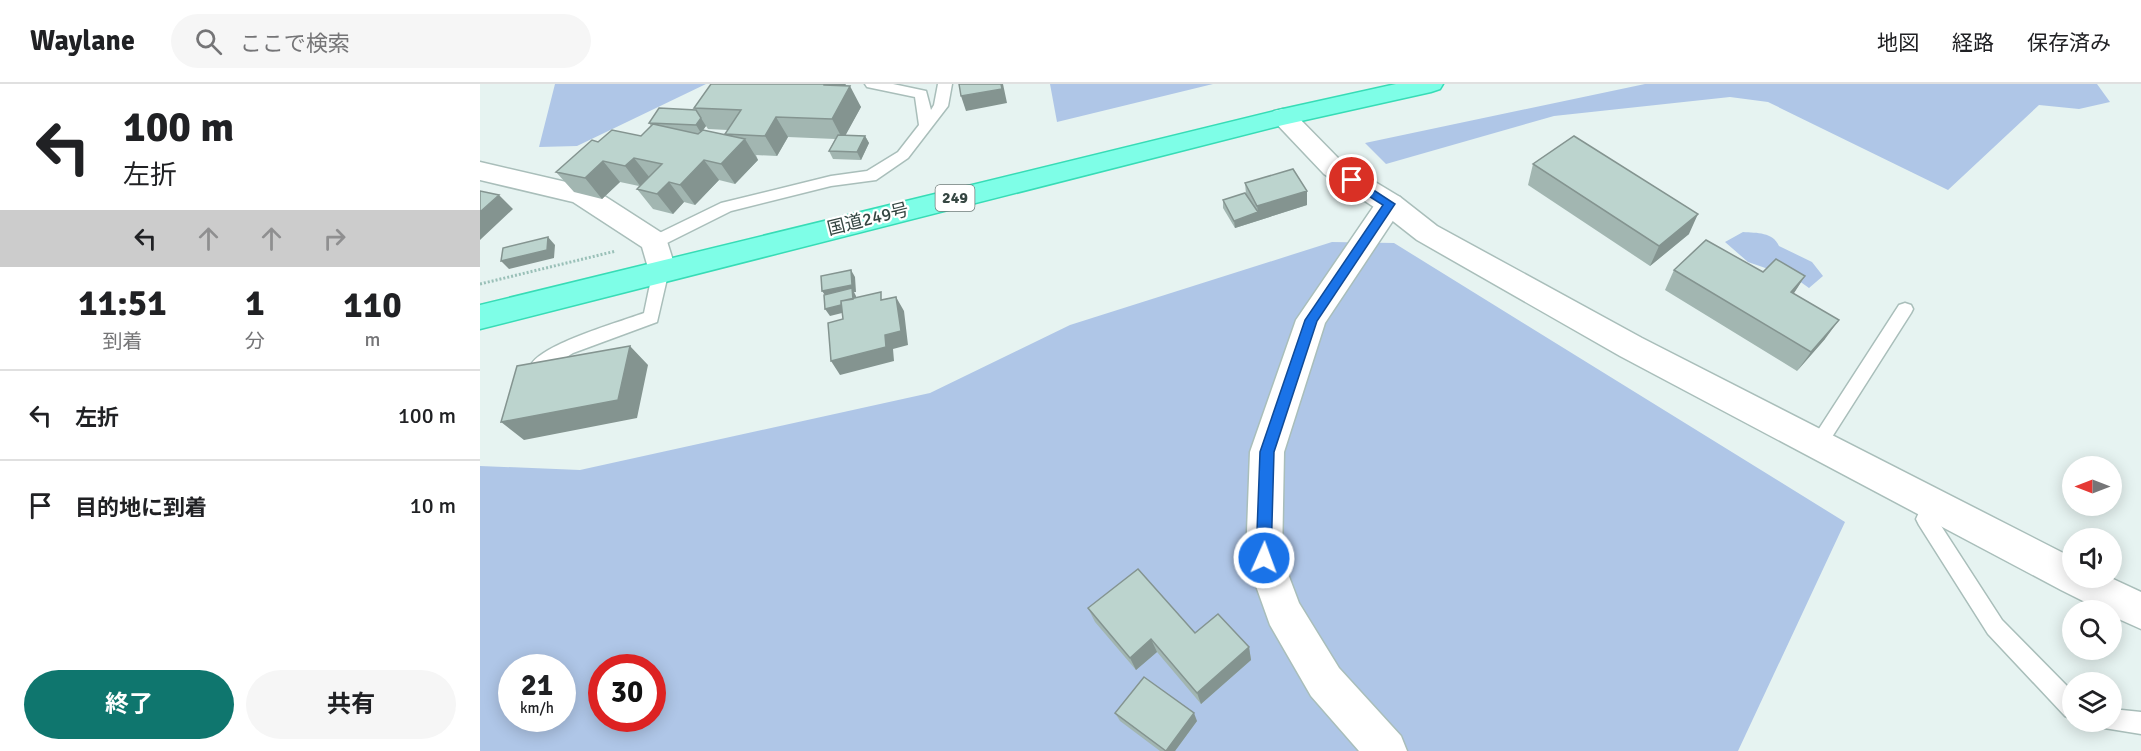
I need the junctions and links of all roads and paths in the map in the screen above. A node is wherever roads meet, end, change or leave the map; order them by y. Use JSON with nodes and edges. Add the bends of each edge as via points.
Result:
{"nodes":[{"id":1,"x":872,"y":84,"type":"edge"},
{"id":2,"x":945,"y":84,"type":"edge"},
{"id":3,"x":1431,"y":84,"type":"edge"},
{"id":4,"x":1388,"y":88,"type":"edge"},
{"id":5,"x":1283,"y":117,"type":"junction"},
{"id":6,"x":926,"y":125,"type":"junction"},
{"id":7,"x":480,"y":171,"type":"edge"},
{"id":8,"x":1390,"y":204,"type":"junction"},
{"id":9,"x":655,"y":242,"type":"junction"},
{"id":10,"x":621,"y":250,"type":"dead end"},
{"id":11,"x":661,"y":270,"type":"junction"},
{"id":12,"x":480,"y":284,"type":"edge"},
{"id":13,"x":1905,"y":309,"type":"dead end"},
{"id":14,"x":480,"y":317,"type":"edge"},
{"id":15,"x":564,"y":372,"type":"edge"},
{"id":16,"x":1819,"y":443,"type":"junction"},
{"id":17,"x":1933,"y":503,"type":"junction"},
{"id":18,"x":2062,"y":571,"type":"edge"},
{"id":19,"x":2096,"y":588,"type":"edge"},
{"id":20,"x":2141,"y":611,"type":"edge"},
{"id":21,"x":2062,"y":697,"type":"edge"},
{"id":22,"x":2122,"y":721,"type":"edge"},
{"id":23,"x":2141,"y":723,"type":"edge"},
{"id":24,"x":1386,"y":751,"type":"edge"}],
"edges":[{"from":1,"to":6,"type":"lane","via":[[921,94]]},
{"from":2,"to":6,"type":"lane","via":[[941,106]]},
{"from":3,"to":4,"type":"highway","name":"国道249号","number":"249"},
{"from":4,"to":5,"type":"highway","name":"国道249号","number":"249"},
{"from":5,"to":8,"type":"street","via":[[1333,168]]},
{"from":5,"to":11,"type":"highway","name":"国道249号","number":"249"},
{"from":6,"to":9,"type":"lane","via":[[903,155],[871,176],[831,181],[726,207]]},
{"from":7,"to":9,"type":"street","via":[[582,195]]},
{"from":8,"to":16,"type":"street","via":[[1437,239]]},
{"from":8,"to":24,"type":"street","via":[[1311,320],[1267,452],[1264,558],[1283,612],[1325,682]]},
{"from":9,"to":11,"type":"street"},
{"from":10,"to":12,"type":"path"},
{"from":11,"to":14,"type":"highway","name":"国道249号","number":"249"},
{"from":11,"to":15,"type":"lane","via":[[651,317],[567,348],[540,365]]},
{"from":13,"to":16,"type":"lane"},
{"from":16,"to":17,"type":"street"},
{"from":17,"to":18,"type":"street"},
{"from":17,"to":21,"type":"lane","via":[[1926,519],[1995,627]]},
{"from":19,"to":20,"type":"street"},
{"from":22,"to":23,"type":"lane"}]}
